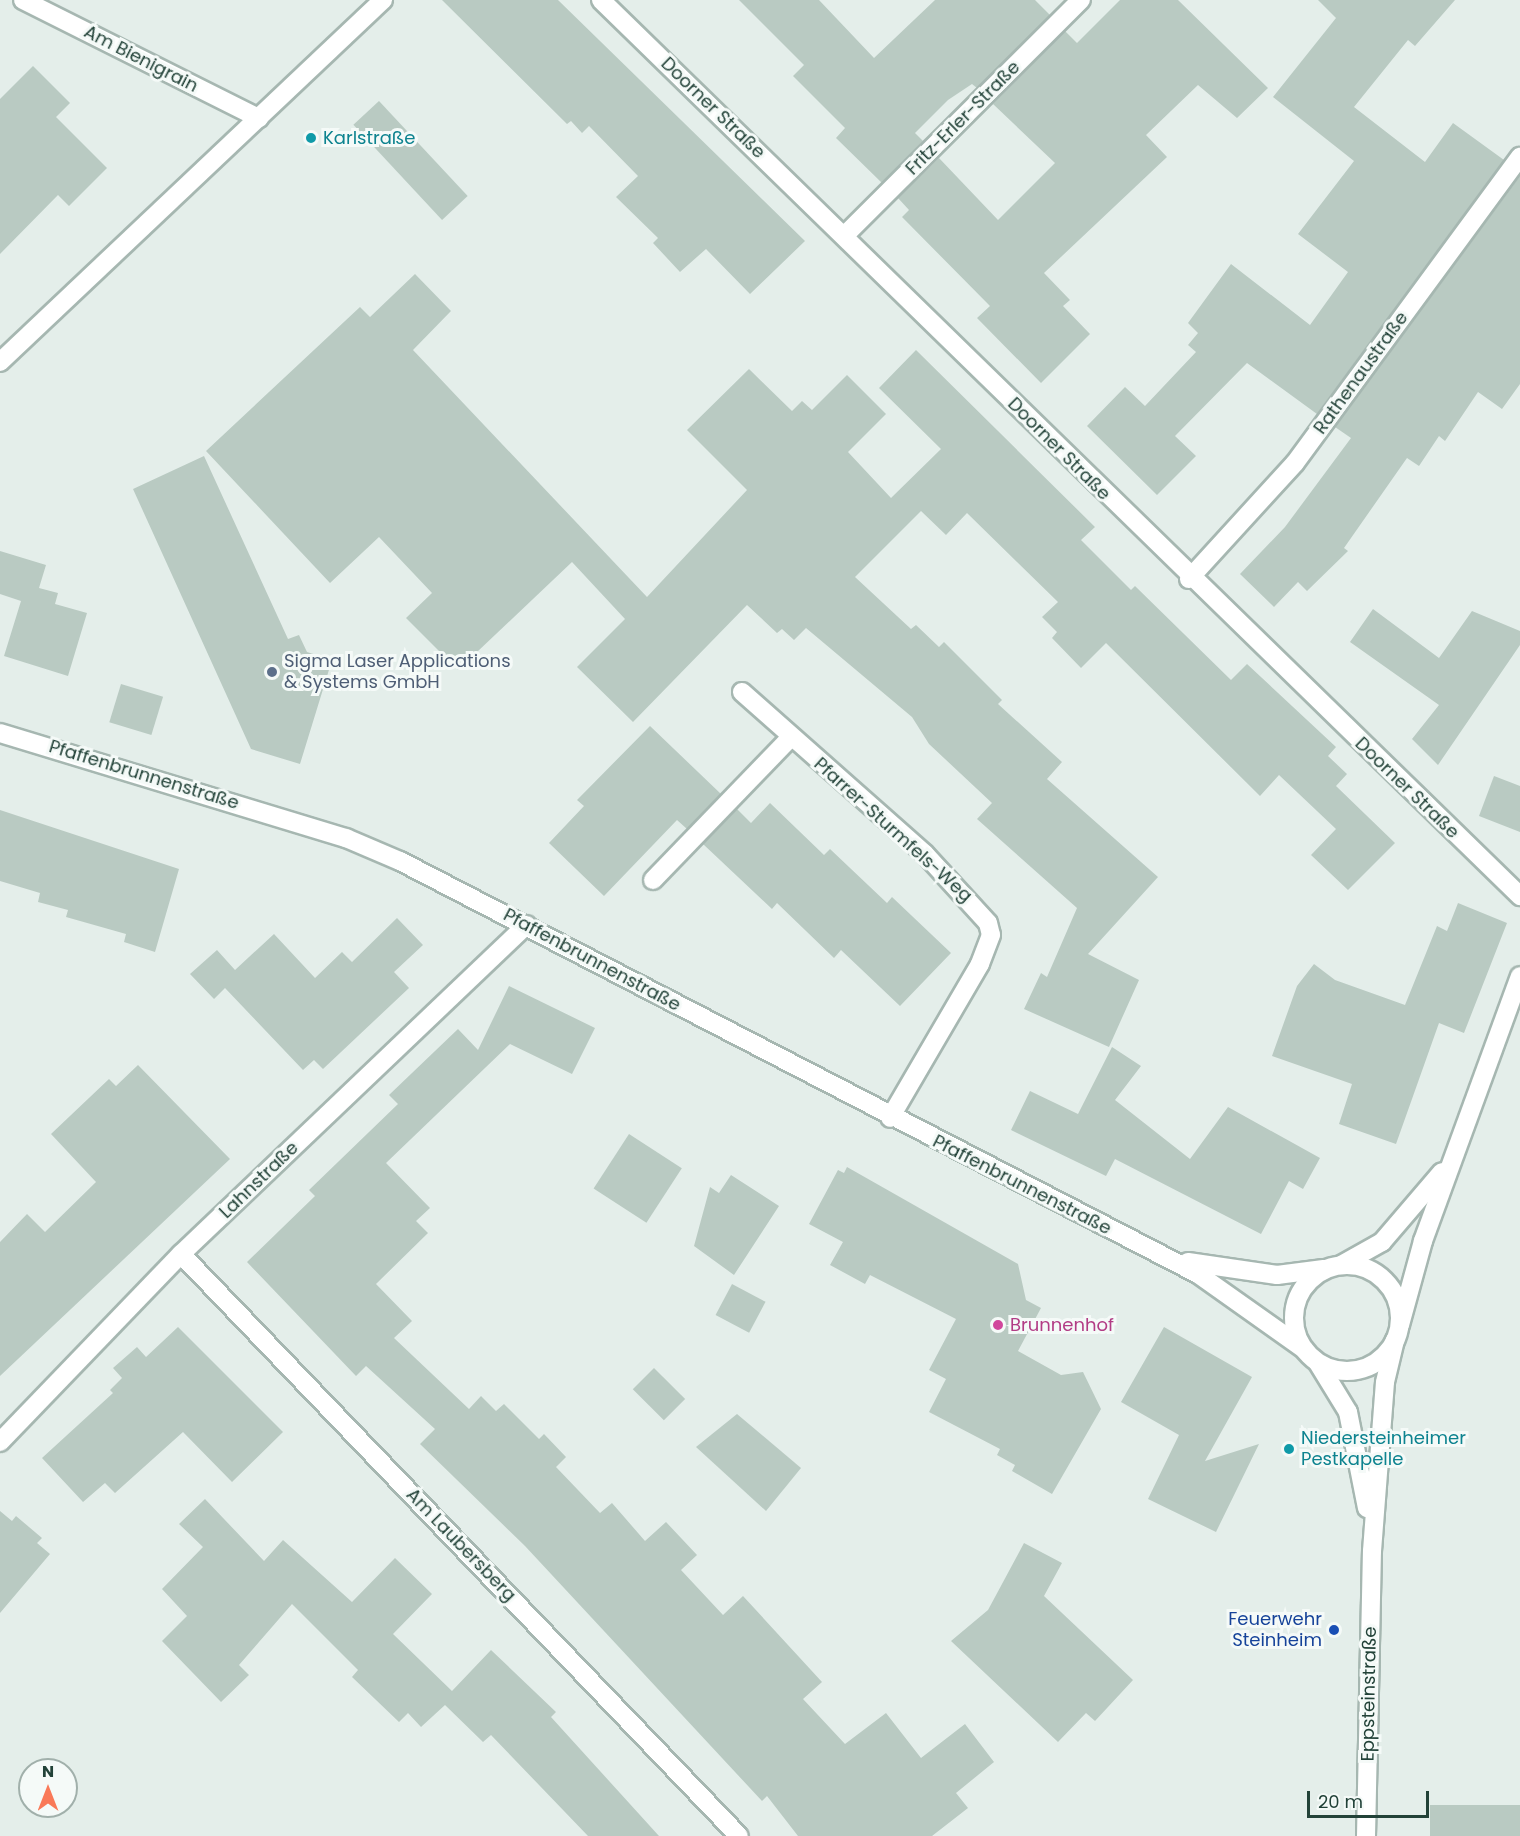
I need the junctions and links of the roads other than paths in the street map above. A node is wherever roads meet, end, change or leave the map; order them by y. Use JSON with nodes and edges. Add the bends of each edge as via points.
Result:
{"nodes":[{"id":1,"x":23,"y":0,"type":"edge"},
{"id":2,"x":383,"y":0,"type":"edge"},
{"id":3,"x":601,"y":0,"type":"edge"},
{"id":4,"x":1082,"y":0,"type":"edge"},
{"id":5,"x":259,"y":118,"type":"junction"},
{"id":6,"x":1520,"y":157,"type":"edge"},
{"id":7,"x":845,"y":235,"type":"junction"},
{"id":8,"x":0,"y":362,"type":"edge"},
{"id":9,"x":1189,"y":579,"type":"junction"},
{"id":10,"x":742,"y":692,"type":"dead end"},
{"id":11,"x":0,"y":733,"type":"edge"},
{"id":12,"x":790,"y":738,"type":"junction"},
{"id":13,"x":653,"y":880,"type":"dead end"},
{"id":14,"x":1520,"y":896,"type":"edge"},
{"id":15,"x":527,"y":925,"type":"junction"},
{"id":16,"x":1520,"y":976,"type":"edge"},
{"id":17,"x":890,"y":1118,"type":"junction"},
{"id":18,"x":1456,"y":1152,"type":"junction"},
{"id":19,"x":1156,"y":1253,"type":"junction"},
{"id":20,"x":181,"y":1254,"type":"junction"},
{"id":21,"x":1333,"y":1267,"type":"junction"},
{"id":22,"x":1397,"y":1332,"type":"junction"},
{"id":23,"x":1311,"y":1355,"type":"junction"},
{"id":24,"x":0,"y":1442,"type":"edge"},
{"id":25,"x":1372,"y":1551,"type":"junction"},
{"id":26,"x":739,"y":1836,"type":"edge"},
{"id":27,"x":1366,"y":1836,"type":"edge"}],
"edges":[{"from":1,"to":5,"type":"street","name":"Am Bienigrain"},
{"from":2,"to":5,"type":"street"},
{"from":3,"to":7,"type":"street","name":"Doorner Straße"},
{"from":4,"to":7,"type":"street","name":"Fritz-Erler-Straße"},
{"from":5,"to":8,"type":"street"},
{"from":6,"to":9,"type":"street","name":"Rathenaustraße","via":[[1295,463]]},
{"from":7,"to":9,"type":"street","name":"Doorner Straße"},
{"from":9,"to":14,"type":"street","name":"Doorner Straße"},
{"from":10,"to":12,"type":"street","name":"Pfarrer-Sturmfels-Weg"},
{"from":11,"to":15,"type":"street","name":"Pfaffenbrunnenstraße","via":[[346,838]]},
{"from":12,"to":13,"type":"street"},
{"from":12,"to":17,"type":"street","name":"Pfarrer-Sturmfels-Weg","via":[[925,854],[988,923],[991,935],[980,964]]},
{"from":15,"to":17,"type":"street","name":"Pfaffenbrunnenstraße"},
{"from":15,"to":20,"type":"street","name":"Lahnstraße"},
{"from":16,"to":18,"type":"street","name":"Eppsteinstraße"},
{"from":17,"to":19,"type":"street","name":"Pfaffenbrunnenstraße"},
{"from":18,"to":21,"type":"street","name":"Eppsteinstraße","via":[[1407,1218],[1382,1242]]},
{"from":18,"to":22,"type":"street","name":"Eppsteinstraße"},
{"from":19,"to":21,"type":"street","name":"Pfaffenbrunnenstraße","via":[[1255,1274]]},
{"from":19,"to":23,"type":"street","name":"Pfaffenbrunnenstraße","via":[[1232,1294]]},
{"from":20,"to":24,"type":"street","name":"Lahnstraße"},
{"from":20,"to":26,"type":"street","name":"Am Laubersberg"},
{"from":21,"to":22,"type":"street","via":[[1380,1276],[1396,1298]]},
{"from":21,"to":23,"type":"street","via":[[1301,1290],[1294,1312]]},
{"from":22,"to":23,"type":"street","via":[[1370,1365],[1350,1370]]},
{"from":22,"to":25,"type":"street","name":"Eppsteinstraße","via":[[1385,1382]]},
{"from":23,"to":25,"type":"street","name":"Eppsteinstraße","via":[[1339,1392],[1356,1438]]},
{"from":25,"to":27,"type":"street","name":"Eppsteinstraße"}]}
